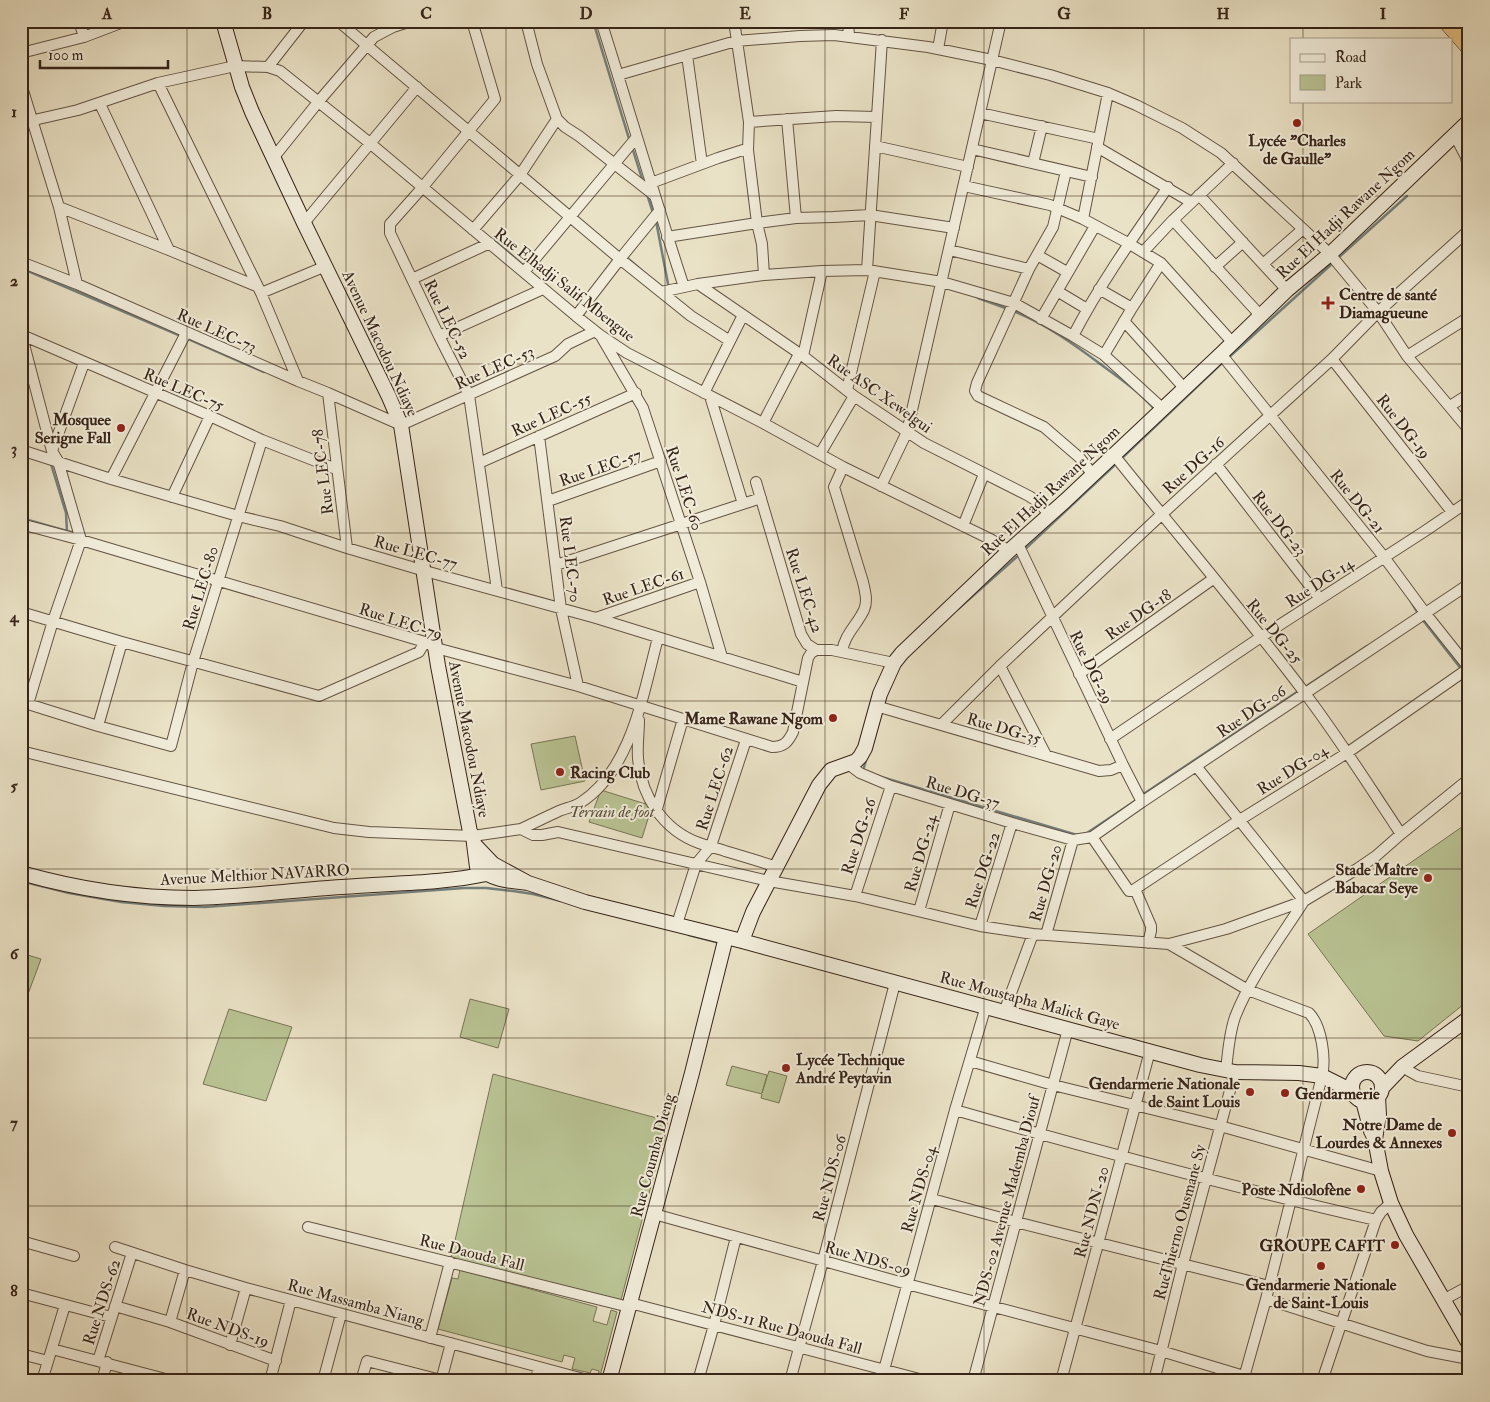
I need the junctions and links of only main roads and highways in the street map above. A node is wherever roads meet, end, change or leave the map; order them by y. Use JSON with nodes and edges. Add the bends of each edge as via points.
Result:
{"nodes":[{"id":1,"x":1447,"y":21,"type":"edge"},
{"id":2,"x":1469,"y":46,"type":"edge"}],
"edges":[{"from":1,"to":2,"type":"highway"}]}
